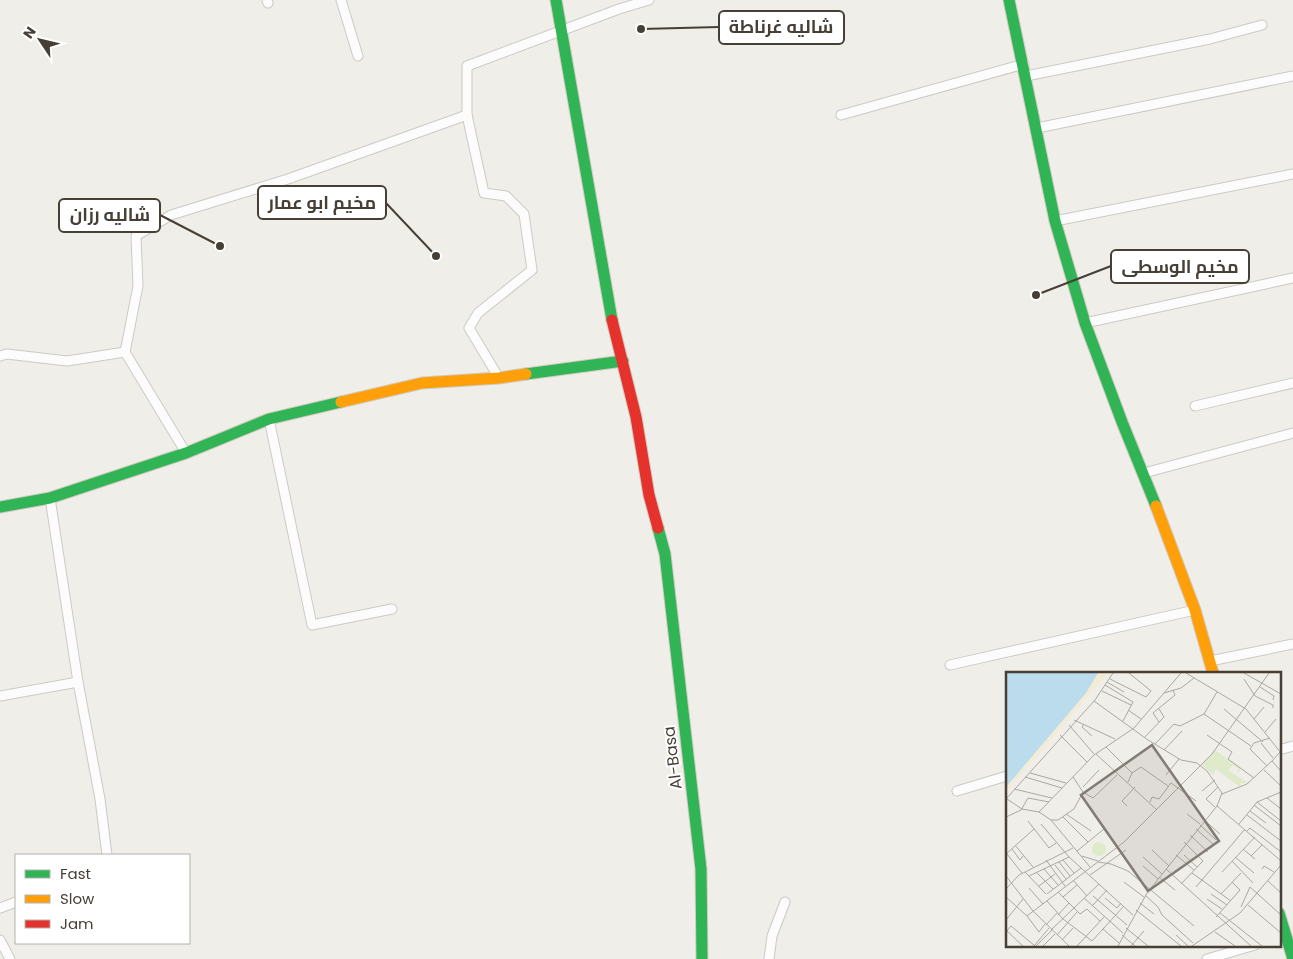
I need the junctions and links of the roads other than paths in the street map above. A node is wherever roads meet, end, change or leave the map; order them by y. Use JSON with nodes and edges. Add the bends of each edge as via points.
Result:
{"nodes":[{"id":1,"x":342,"y":0,"type":"edge"},
{"id":2,"x":556,"y":0,"type":"edge"},
{"id":3,"x":649,"y":0,"type":"edge"},
{"id":4,"x":1009,"y":0,"type":"edge"},
{"id":5,"x":1262,"y":25,"type":"dead end"},
{"id":6,"x":561,"y":31,"type":"junction"},
{"id":7,"x":358,"y":56,"type":"dead end"},
{"id":8,"x":1024,"y":64,"type":"junction"},
{"id":9,"x":1026,"y":76,"type":"junction"},
{"id":10,"x":1293,"y":76,"type":"edge"},
{"id":11,"x":468,"y":115,"type":"junction"},
{"id":12,"x":841,"y":115,"type":"dead end"},
{"id":13,"x":1037,"y":128,"type":"junction"},
{"id":14,"x":1293,"y":174,"type":"edge"},
{"id":15,"x":1055,"y":221,"type":"junction"},
{"id":16,"x":1293,"y":278,"type":"edge"},
{"id":17,"x":1085,"y":323,"type":"junction"},
{"id":18,"x":125,"y":352,"type":"junction"},
{"id":19,"x":0,"y":356,"type":"edge"},
{"id":20,"x":623,"y":361,"type":"junction"},
{"id":21,"x":499,"y":378,"type":"junction"},
{"id":22,"x":1293,"y":383,"type":"edge"},
{"id":23,"x":1195,"y":406,"type":"dead end"},
{"id":24,"x":268,"y":419,"type":"junction"},
{"id":25,"x":1293,"y":433,"type":"edge"},
{"id":26,"x":186,"y":454,"type":"junction"},
{"id":27,"x":1144,"y":473,"type":"junction"},
{"id":28,"x":50,"y":498,"type":"junction"},
{"id":29,"x":0,"y":507,"type":"edge"},
{"id":30,"x":392,"y":609,"type":"dead end"},
{"id":31,"x":1195,"y":610,"type":"junction"},
{"id":32,"x":1293,"y":644,"type":"edge"},
{"id":33,"x":1210,"y":660,"type":"junction"},
{"id":34,"x":950,"y":665,"type":"dead end"},
{"id":35,"x":1213,"y":672,"type":"edge"},
{"id":36,"x":78,"y":682,"type":"junction"},
{"id":37,"x":0,"y":696,"type":"edge"},
{"id":38,"x":1293,"y":746,"type":"edge"},
{"id":39,"x":1280,"y":750,"type":"edge"},
{"id":40,"x":1006,"y":776,"type":"edge"},
{"id":41,"x":957,"y":791,"type":"dead end"},
{"id":42,"x":107,"y":854,"type":"edge"},
{"id":43,"x":15,"y":902,"type":"edge"},
{"id":44,"x":785,"y":902,"type":"dead end"},
{"id":45,"x":0,"y":908,"type":"edge"},
{"id":46,"x":1280,"y":916,"type":"edge"},
{"id":47,"x":1286,"y":935,"type":"edge"},
{"id":48,"x":0,"y":940,"type":"edge"},
{"id":49,"x":1252,"y":946,"type":"edge"},
{"id":50,"x":10,"y":959,"type":"edge"},
{"id":51,"x":702,"y":959,"type":"edge"},
{"id":52,"x":769,"y":959,"type":"edge"},
{"id":53,"x":1207,"y":959,"type":"edge"},
{"id":54,"x":1293,"y":959,"type":"edge"}],
"edges":[{"from":1,"to":7,"type":"street"},
{"from":2,"to":6,"type":"street","name":"Al-Basa"},
{"from":3,"to":6,"type":"street"},
{"from":4,"to":8,"type":"street"},
{"from":5,"to":9,"type":"street","via":[[1210,39]]},
{"from":6,"to":11,"type":"street","via":[[467,66]]},
{"from":6,"to":20,"type":"street","name":"Al-Basa","via":[[611,314]]},
{"from":8,"to":9,"type":"street"},
{"from":8,"to":12,"type":"street"},
{"from":9,"to":13,"type":"street"},
{"from":10,"to":13,"type":"street"},
{"from":11,"to":18,"type":"street","via":[[288,179],[171,215],[136,236],[138,286]]},
{"from":11,"to":21,"type":"street","via":[[484,193],[506,196],[524,214],[532,270],[478,313],[469,328]]},
{"from":13,"to":15,"type":"street"},
{"from":14,"to":15,"type":"street"},
{"from":15,"to":17,"type":"street"},
{"from":16,"to":17,"type":"street"},
{"from":17,"to":27,"type":"street"},
{"from":18,"to":19,"type":"street","via":[[67,361],[7,354]]},
{"from":18,"to":26,"type":"street"},
{"from":20,"to":21,"type":"street"},
{"from":20,"to":51,"type":"street","name":"Al-Basa","via":[[649,495],[665,554],[701,869]]},
{"from":21,"to":24,"type":"street","via":[[422,383]]},
{"from":22,"to":23,"type":"street"},
{"from":24,"to":26,"type":"street"},
{"from":24,"to":30,"type":"street","via":[[312,625]]},
{"from":25,"to":27,"type":"street"},
{"from":26,"to":28,"type":"street"},
{"from":27,"to":31,"type":"street"},
{"from":28,"to":29,"type":"street"},
{"from":28,"to":36,"type":"street"},
{"from":31,"to":33,"type":"street"},
{"from":31,"to":34,"type":"street"},
{"from":32,"to":33,"type":"street"},
{"from":33,"to":35,"type":"street"},
{"from":36,"to":37,"type":"street"},
{"from":36,"to":42,"type":"street"},
{"from":38,"to":39,"type":"street"},
{"from":40,"to":41,"type":"street"},
{"from":43,"to":45,"type":"street"},
{"from":44,"to":52,"type":"street","via":[[772,936]]},
{"from":46,"to":47,"type":"street"},
{"from":47,"to":54,"type":"street"},
{"from":48,"to":50,"type":"street"},
{"from":49,"to":53,"type":"street"}]}
